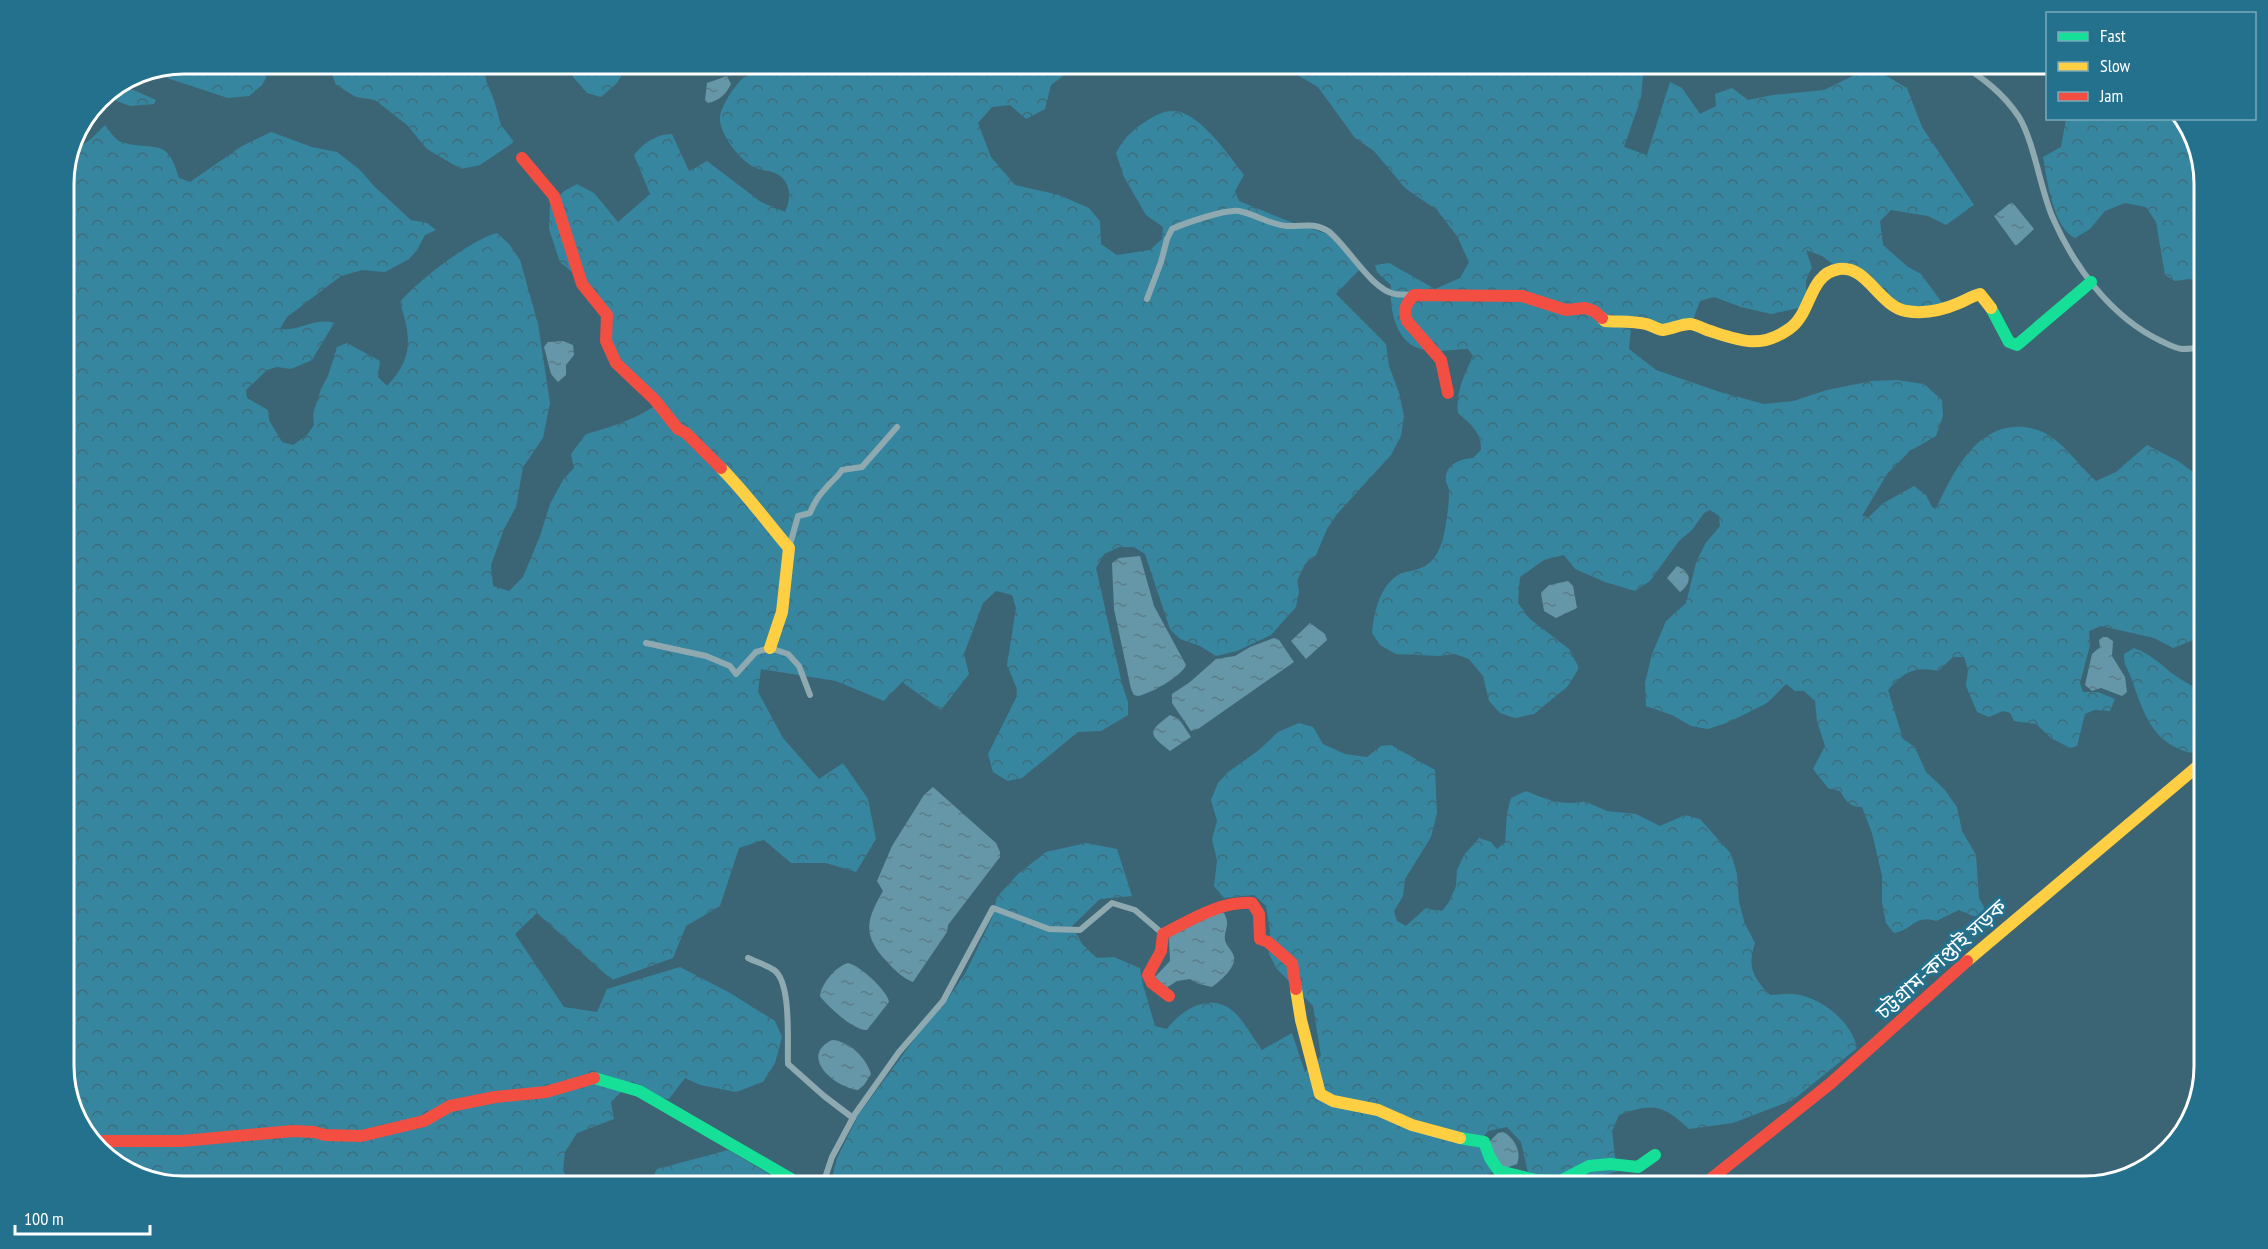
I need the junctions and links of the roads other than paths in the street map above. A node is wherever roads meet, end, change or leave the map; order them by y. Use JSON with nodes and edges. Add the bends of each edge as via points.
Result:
{"nodes":[{"id":1,"x":1977,"y":74,"type":"edge"},
{"id":2,"x":522,"y":158,"type":"dead end"},
{"id":3,"x":2091,"y":282,"type":"junction"},
{"id":4,"x":1414,"y":294,"type":"junction"},
{"id":5,"x":1147,"y":299,"type":"dead end"},
{"id":6,"x":2194,"y":348,"type":"edge"},
{"id":7,"x":1448,"y":393,"type":"dead end"},
{"id":8,"x":897,"y":426,"type":"dead end"},
{"id":9,"x":789,"y":548,"type":"junction"},
{"id":10,"x":646,"y":643,"type":"dead end"},
{"id":11,"x":770,"y":648,"type":"junction"},
{"id":12,"x":810,"y":694,"type":"dead end"},
{"id":13,"x":2194,"y":769,"type":"edge"},
{"id":14,"x":1163,"y":934,"type":"junction"},
{"id":15,"x":748,"y":958,"type":"dead end"},
{"id":16,"x":1169,"y":996,"type":"dead end"},
{"id":17,"x":853,"y":1118,"type":"junction"},
{"id":18,"x":104,"y":1141,"type":"edge"},
{"id":19,"x":1655,"y":1155,"type":"dead end"},
{"id":20,"x":786,"y":1176,"type":"edge"},
{"id":21,"x":826,"y":1176,"type":"edge"},
{"id":22,"x":1520,"y":1176,"type":"edge"},
{"id":23,"x":1570,"y":1176,"type":"edge"},
{"id":24,"x":1715,"y":1176,"type":"edge"}],
"edges":[{"from":1,"to":3,"type":"street","via":[[2001,94],[2020,119],[2052,217]]},
{"from":2,"to":9,"type":"street","via":[[554,196],[582,284],[607,315],[606,340],[616,363],[655,400],[678,429],[736,482]]},
{"from":3,"to":4,"type":"street","via":[[2017,345],[2009,342],[1980,294],[1938,309],[1904,310],[1893,308],[1863,276],[1841,269],[1821,276],[1795,327],[1752,342],[1690,324],[1661,330],[1646,324],[1605,321],[1585,308],[1566,310],[1522,296]]},
{"from":3,"to":6,"type":"street","via":[[2135,327],[2173,346]]},
{"from":4,"to":5,"type":"street","via":[[1393,294],[1383,288],[1328,231],[1301,224],[1277,224],[1237,210],[1172,229]]},
{"from":4,"to":7,"type":"street","via":[[1408,299],[1404,314],[1408,325],[1441,360]]},
{"from":8,"to":9,"type":"street","via":[[862,467],[842,470],[815,501],[810,513],[798,516]]},
{"from":9,"to":11,"type":"street","via":[[779,628]]},
{"from":10,"to":11,"type":"street","via":[[706,656],[730,666],[736,674],[756,652]]},
{"from":11,"to":12,"type":"street","via":[[788,654],[799,666]]},
{"from":13,"to":24,"type":"street","name":"চট্টগ্রাম-কাপ্তাই সড়ক","via":[[1984,945],[1831,1083]]},
{"from":14,"to":16,"type":"street","via":[[1161,951],[1148,975]]},
{"from":14,"to":17,"type":"street","via":[[1135,910],[1112,903],[1080,930],[1049,929],[993,908],[943,1001],[899,1052]]},
{"from":14,"to":22,"type":"street","via":[[1214,910],[1241,901],[1252,903],[1259,914],[1260,939],[1292,963],[1301,1020],[1320,1094],[1337,1103],[1378,1110],[1411,1125],[1484,1142],[1499,1171]]},
{"from":15,"to":17,"type":"street","via":[[776,971],[783,986],[788,1064]]},
{"from":17,"to":21,"type":"street"},
{"from":18,"to":20,"type":"street","via":[[182,1141],[293,1131],[361,1136],[424,1121],[450,1106],[546,1092],[595,1078],[639,1091]]},
{"from":19,"to":23,"type":"street","via":[[1638,1167],[1599,1164]]}]}
